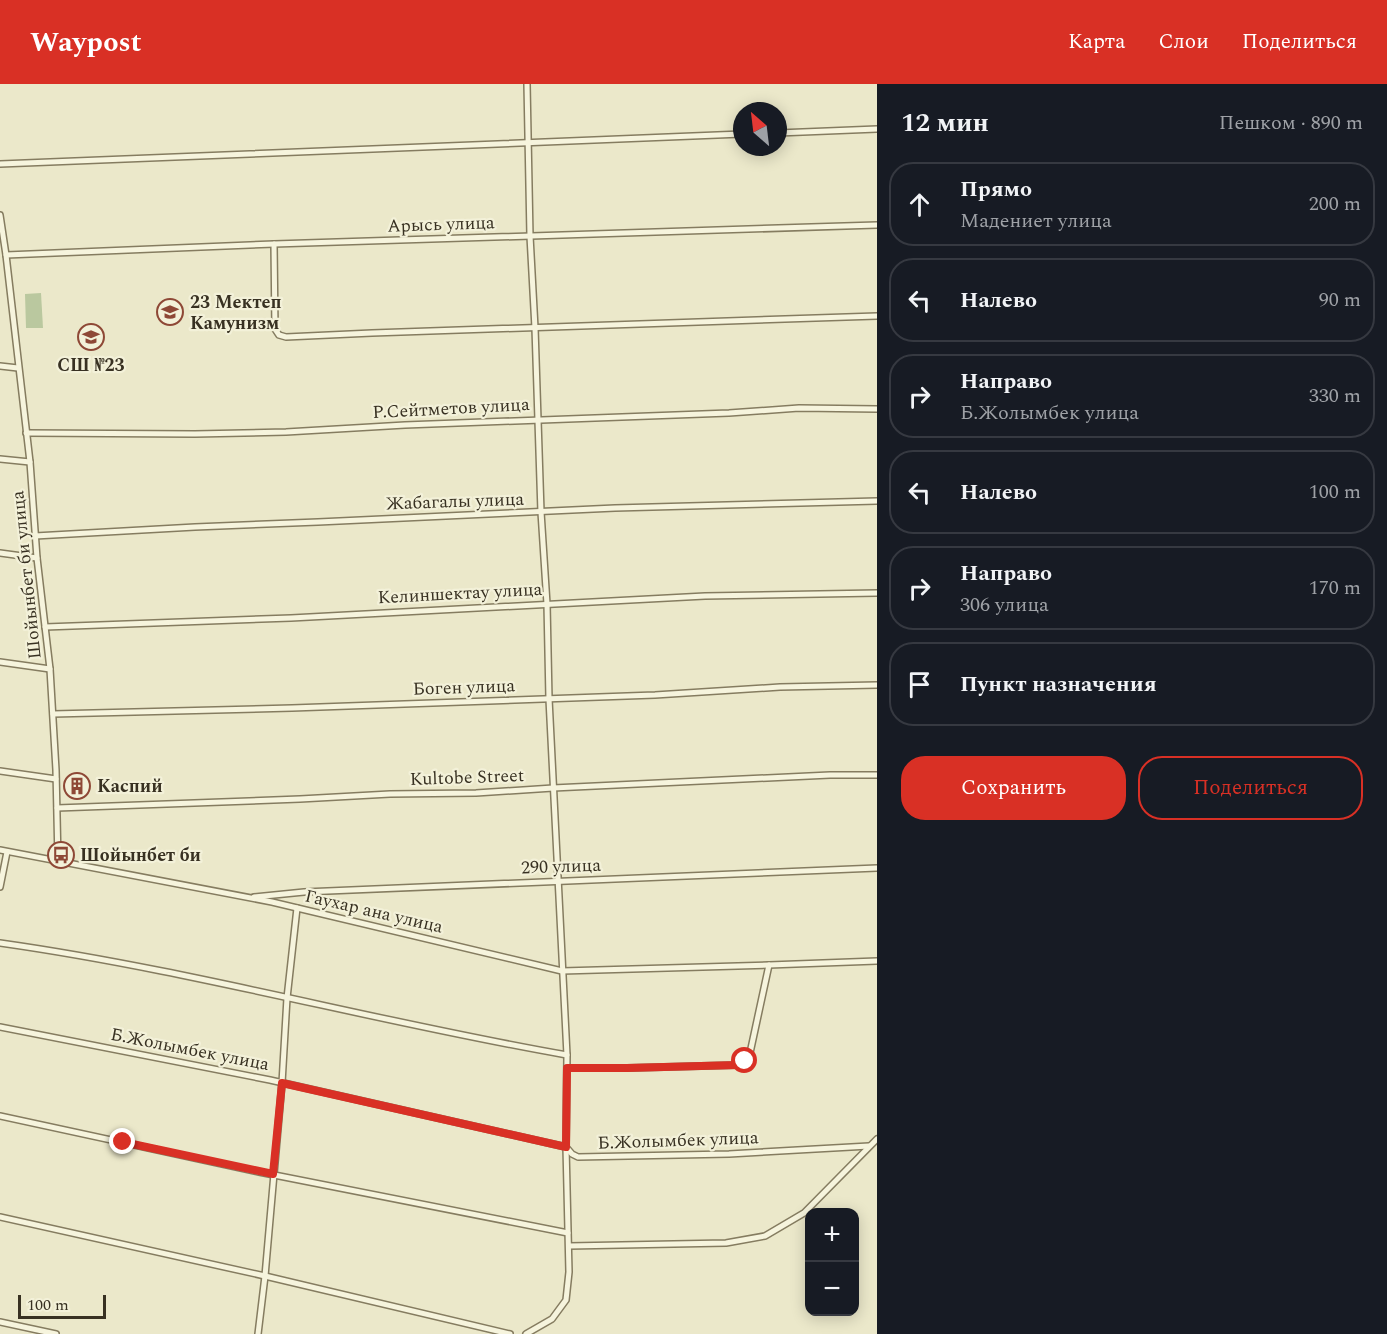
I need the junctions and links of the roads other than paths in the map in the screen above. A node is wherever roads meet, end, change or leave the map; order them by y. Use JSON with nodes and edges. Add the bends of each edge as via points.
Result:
{"nodes":[{"id":1,"x":527,"y":84,"type":"edge"},
{"id":2,"x":877,"y":129,"type":"edge"},
{"id":3,"x":787,"y":133,"type":"edge"},
{"id":4,"x":733,"y":134,"type":"edge"},
{"id":5,"x":528,"y":143,"type":"junction"},
{"id":6,"x":0,"y":165,"type":"edge"},
{"id":7,"x":0,"y":215,"type":"edge"},
{"id":8,"x":877,"y":225,"type":"edge"},
{"id":9,"x":530,"y":236,"type":"junction"},
{"id":10,"x":274,"y":244,"type":"junction"},
{"id":11,"x":6,"y":255,"type":"junction"},
{"id":12,"x":0,"y":276,"type":"edge"},
{"id":13,"x":8,"y":276,"type":"junction"},
{"id":14,"x":877,"y":316,"type":"edge"},
{"id":15,"x":536,"y":328,"type":"junction"},
{"id":16,"x":0,"y":366,"type":"edge"},
{"id":17,"x":18,"y":368,"type":"junction"},
{"id":18,"x":877,"y":409,"type":"edge"},
{"id":19,"x":538,"y":419,"type":"junction"},
{"id":20,"x":26,"y":433,"type":"junction"},
{"id":21,"x":0,"y":459,"type":"edge"},
{"id":22,"x":30,"y":462,"type":"junction"},
{"id":23,"x":877,"y":501,"type":"edge"},
{"id":24,"x":541,"y":512,"type":"junction"},
{"id":25,"x":35,"y":536,"type":"junction"},
{"id":26,"x":0,"y":553,"type":"edge"},
{"id":27,"x":37,"y":558,"type":"junction"},
{"id":28,"x":877,"y":593,"type":"edge"},
{"id":29,"x":547,"y":604,"type":"junction"},
{"id":30,"x":45,"y":627,"type":"junction"},
{"id":31,"x":0,"y":662,"type":"edge"},
{"id":32,"x":50,"y":669,"type":"junction"},
{"id":33,"x":877,"y":685,"type":"edge"},
{"id":34,"x":549,"y":699,"type":"junction"},
{"id":35,"x":52,"y":714,"type":"junction"},
{"id":36,"x":0,"y":771,"type":"edge"},
{"id":37,"x":877,"y":775,"type":"edge"},
{"id":38,"x":56,"y":779,"type":"junction"},
{"id":39,"x":553,"y":788,"type":"junction"},
{"id":40,"x":57,"y":808,"type":"junction"},
{"id":41,"x":3,"y":851,"type":"edge"},
{"id":42,"x":58,"y":862,"type":"junction"},
{"id":43,"x":877,"y":868,"type":"edge"},
{"id":44,"x":558,"y":882,"type":"junction"},
{"id":45,"x":0,"y":887,"type":"edge"},
{"id":46,"x":246,"y":897,"type":"junction"},
{"id":47,"x":297,"y":908,"type":"junction"},
{"id":48,"x":0,"y":943,"type":"edge"},
{"id":49,"x":877,"y":961,"type":"edge"},
{"id":50,"x":769,"y":965,"type":"junction"},
{"id":51,"x":562,"y":971,"type":"junction"},
{"id":52,"x":286,"y":998,"type":"junction"},
{"id":53,"x":0,"y":1027,"type":"edge"},
{"id":54,"x":567,"y":1055,"type":"junction"},
{"id":55,"x":567,"y":1068,"type":"junction"},
{"id":56,"x":282,"y":1083,"type":"junction"},
{"id":57,"x":0,"y":1116,"type":"edge"},
{"id":58,"x":877,"y":1139,"type":"edge"},
{"id":59,"x":869,"y":1146,"type":"junction"},
{"id":60,"x":566,"y":1147,"type":"junction"},
{"id":61,"x":273,"y":1174,"type":"junction"},
{"id":62,"x":0,"y":1217,"type":"edge"},
{"id":63,"x":568,"y":1233,"type":"junction"},
{"id":64,"x":569,"y":1246,"type":"junction"},
{"id":65,"x":265,"y":1276,"type":"junction"},
{"id":66,"x":0,"y":1322,"type":"edge"},
{"id":67,"x":56,"y":1334,"type":"edge"},
{"id":68,"x":258,"y":1334,"type":"edge"},
{"id":69,"x":510,"y":1334,"type":"edge"},
{"id":70,"x":526,"y":1334,"type":"edge"}],
"edges":[{"from":1,"to":5,"type":"street"},
{"from":2,"to":3,"type":"street"},
{"from":4,"to":5,"type":"street"},
{"from":5,"to":6,"type":"street"},
{"from":5,"to":9,"type":"street"},
{"from":7,"to":11,"type":"street","name":"Шойынбет би улица"},
{"from":8,"to":9,"type":"street","name":"Арысь улица"},
{"from":9,"to":10,"type":"street","name":"Арысь улица"},
{"from":9,"to":15,"type":"street"},
{"from":10,"to":11,"type":"street","name":"Арысь улица"},
{"from":10,"to":15,"type":"street","via":[[275,329],[279,335]]},
{"from":11,"to":13,"type":"street","name":"Шойынбет би улица"},
{"from":12,"to":13,"type":"street"},
{"from":13,"to":17,"type":"street","name":"Шойынбет би улица"},
{"from":14,"to":15,"type":"street"},
{"from":15,"to":19,"type":"street"},
{"from":16,"to":17,"type":"street"},
{"from":17,"to":20,"type":"street","name":"Шойынбет би улица"},
{"from":18,"to":19,"type":"street","name":"Р.Сейтметов улица","via":[[799,408]]},
{"from":19,"to":20,"type":"street","name":"Р.Сейтметов улица","via":[[263,433]]},
{"from":19,"to":24,"type":"street"},
{"from":20,"to":22,"type":"street","name":"Шойынбет би улица"},
{"from":21,"to":22,"type":"street"},
{"from":22,"to":25,"type":"street","name":"Шойынбет би улица"},
{"from":23,"to":24,"type":"street","name":"Жабагалы улица"},
{"from":24,"to":25,"type":"street","name":"Жабагалы улица"},
{"from":24,"to":29,"type":"street"},
{"from":25,"to":27,"type":"street","name":"Шойынбет би улица"},
{"from":26,"to":27,"type":"street"},
{"from":27,"to":30,"type":"street","name":"Шойынбет би улица"},
{"from":28,"to":29,"type":"street","name":"Келиншектау улица"},
{"from":29,"to":30,"type":"street","name":"Келиншектау улица"},
{"from":29,"to":34,"type":"street"},
{"from":30,"to":32,"type":"street","name":"Шойынбет би улица"},
{"from":31,"to":32,"type":"street"},
{"from":32,"to":35,"type":"street","name":"Шойынбет би улица"},
{"from":33,"to":34,"type":"street","name":"Боген улица"},
{"from":34,"to":35,"type":"street","name":"Боген улица"},
{"from":34,"to":39,"type":"street"},
{"from":35,"to":38,"type":"street","name":"Шойынбет би улица"},
{"from":36,"to":38,"type":"street"},
{"from":37,"to":39,"type":"street","name":"Kultobe Street"},
{"from":38,"to":40,"type":"street","name":"Шойынбет би улица"},
{"from":39,"to":40,"type":"street","name":"Kultobe Street"},
{"from":39,"to":44,"type":"street"},
{"from":40,"to":42,"type":"street","name":"Шойынбет би улица"},
{"from":41,"to":42,"type":"street","name":"Гаухар ана улица"},
{"from":41,"to":45,"type":"street"},
{"from":42,"to":46,"type":"street","name":"Гаухар ана улица"},
{"from":43,"to":44,"type":"street","name":"290 улица"},
{"from":44,"to":46,"type":"street","name":"290 улица","via":[[304,891]]},
{"from":44,"to":51,"type":"street"},
{"from":46,"to":47,"type":"street","name":"Гаухар ана улица"},
{"from":47,"to":51,"type":"street","name":"Гаухар ана улица"},
{"from":47,"to":52,"type":"street"},
{"from":48,"to":52,"type":"street","via":[[126,963]]},
{"from":49,"to":50,"type":"street","name":"Гаухар ана улица"},
{"from":50,"to":51,"type":"street","name":"Гаухар ана улица"},
{"from":50,"to":55,"type":"street","via":[[750,1053],[738,1065]]},
{"from":51,"to":54,"type":"street"},
{"from":52,"to":54,"type":"street"},
{"from":52,"to":56,"type":"street"},
{"from":53,"to":56,"type":"street","name":"Б.Жолымбек улица"},
{"from":54,"to":55,"type":"street"},
{"from":55,"to":60,"type":"street"},
{"from":56,"to":60,"type":"street","name":"Б.Жолымбек улица"},
{"from":56,"to":61,"type":"street"},
{"from":57,"to":61,"type":"street"},
{"from":58,"to":59,"type":"street"},
{"from":59,"to":60,"type":"street","name":"Б.Жолымбек улица","via":[[628,1157],[578,1157]]},
{"from":59,"to":64,"type":"street","via":[[804,1213],[765,1236],[726,1243]]},
{"from":60,"to":63,"type":"street"},
{"from":61,"to":63,"type":"street"},
{"from":61,"to":65,"type":"street"},
{"from":62,"to":65,"type":"street"},
{"from":63,"to":64,"type":"street"},
{"from":64,"to":70,"type":"street","via":[[566,1300],[552,1319]]},
{"from":65,"to":68,"type":"street"},
{"from":65,"to":69,"type":"street"},
{"from":66,"to":67,"type":"street"}]}
